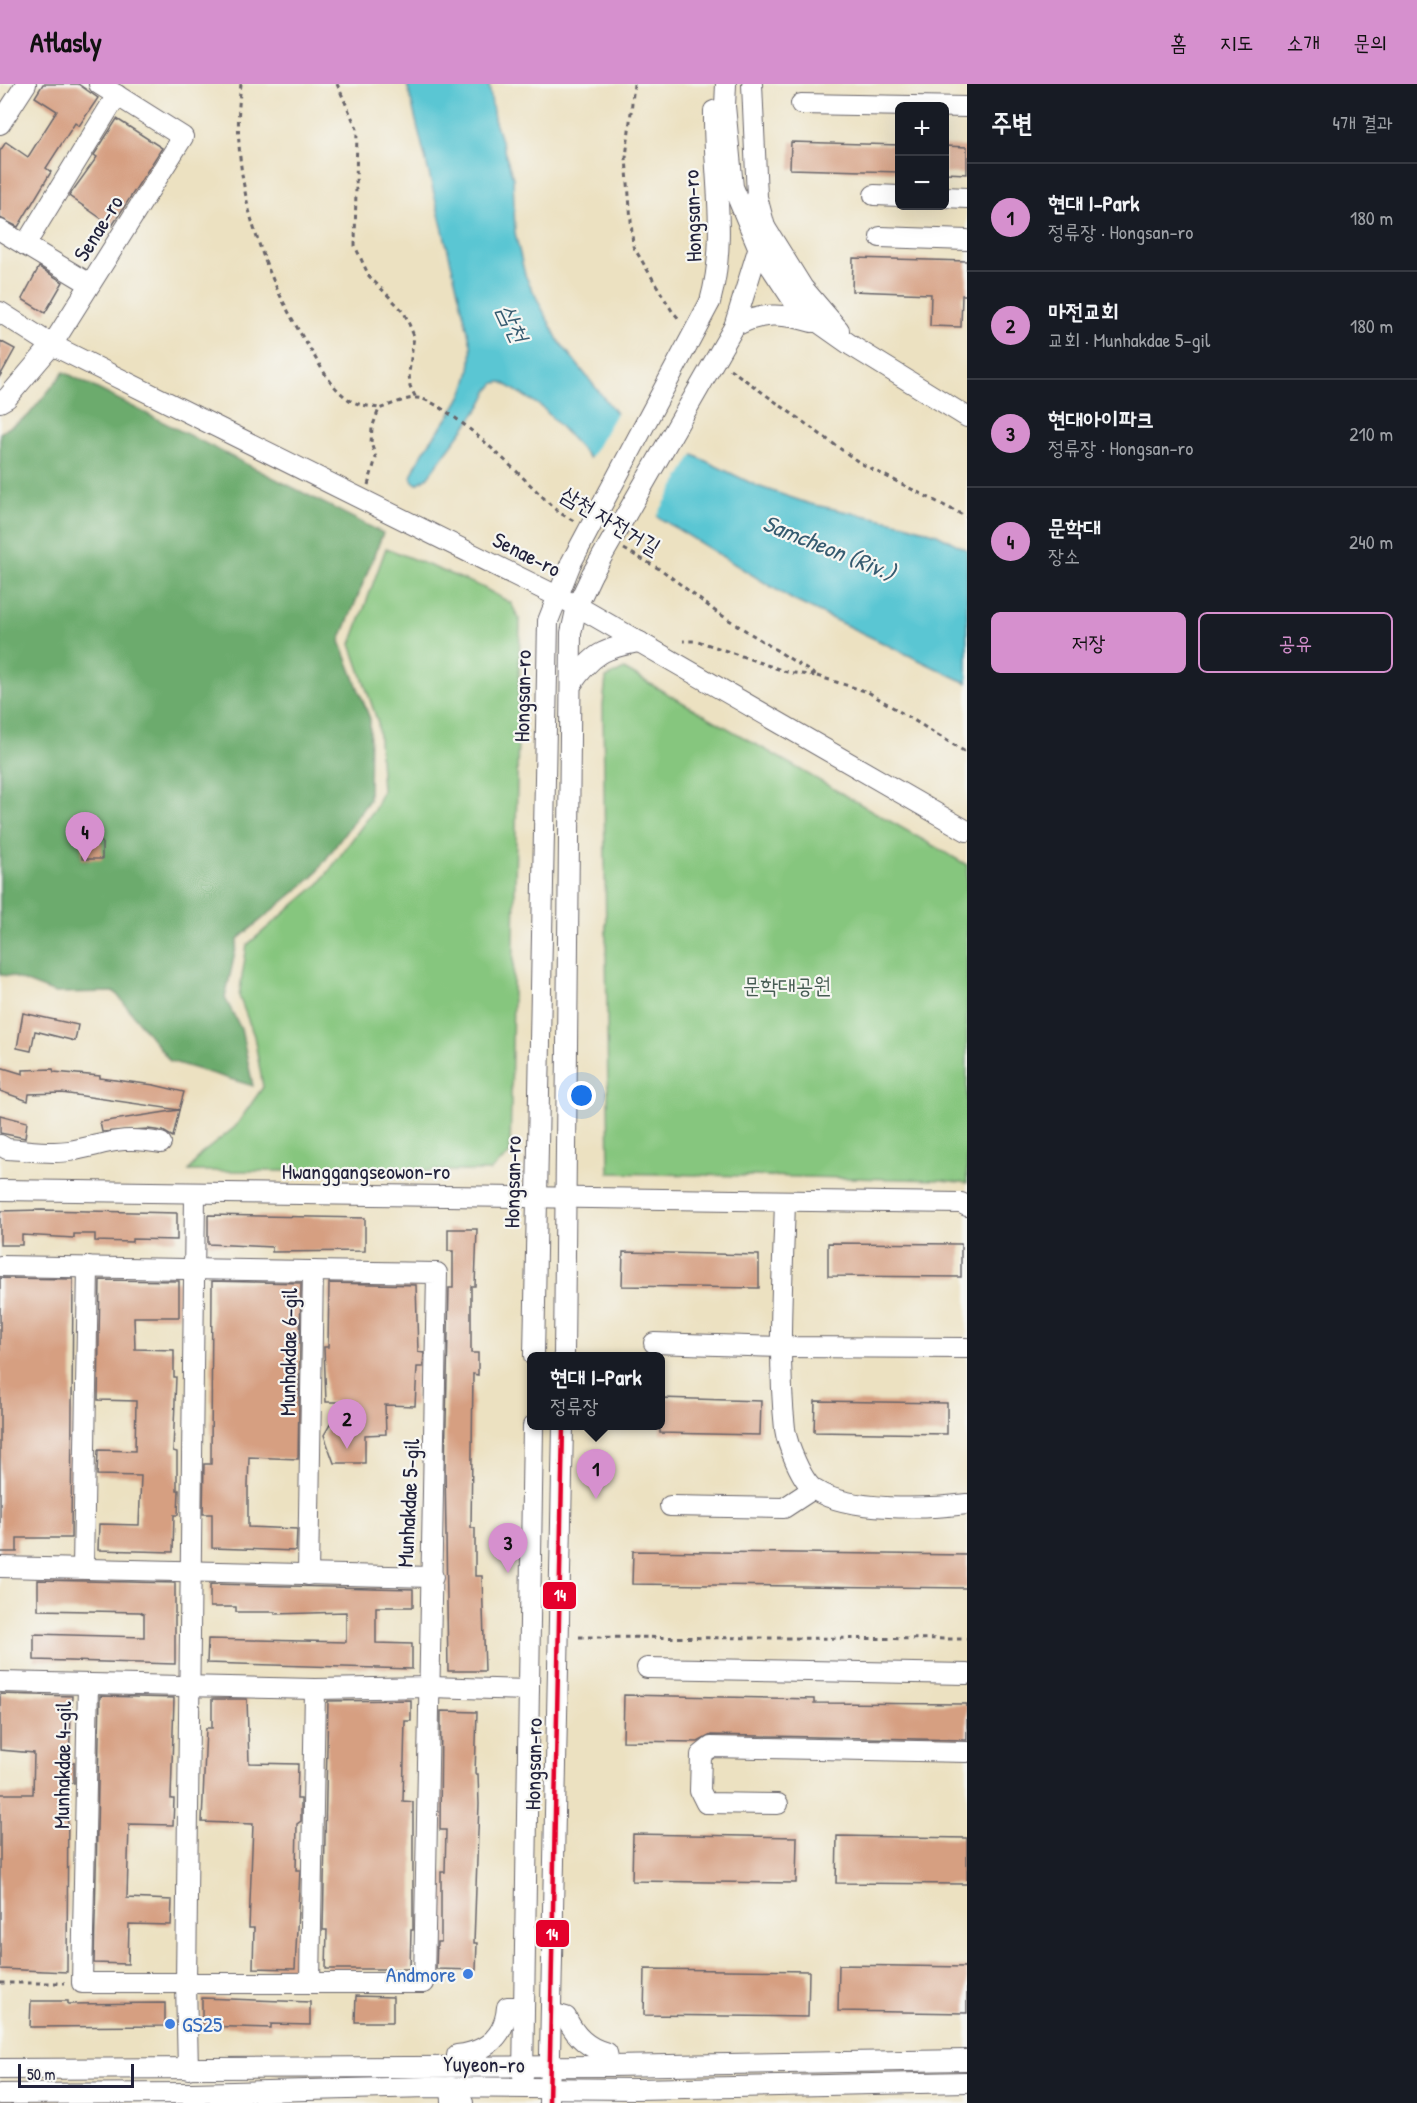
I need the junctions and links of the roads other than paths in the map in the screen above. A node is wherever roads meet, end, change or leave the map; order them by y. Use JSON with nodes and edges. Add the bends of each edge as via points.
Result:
{"nodes":[{"id":1,"x":26,"y":84,"type":"edge"},
{"id":2,"x":99,"y":84,"type":"edge"},
{"id":3,"x":726,"y":84,"type":"edge"},
{"id":4,"x":752,"y":84,"type":"edge"},
{"id":5,"x":117,"y":95,"type":"junction"},
{"id":6,"x":801,"y":104,"type":"dead end"},
{"id":7,"x":725,"y":106,"type":"junction"},
{"id":8,"x":967,"y":107,"type":"edge"},
{"id":9,"x":0,"y":124,"type":"edge"},
{"id":10,"x":874,"y":195,"type":"dead end"},
{"id":11,"x":895,"y":196,"type":"edge"},
{"id":12,"x":949,"y":197,"type":"edge"},
{"id":13,"x":967,"y":198,"type":"edge"},
{"id":14,"x":765,"y":227,"type":"junction"},
{"id":15,"x":0,"y":230,"type":"edge"},
{"id":16,"x":880,"y":237,"type":"dead end"},
{"id":17,"x":967,"y":240,"type":"edge"},
{"id":18,"x":25,"y":245,"type":"junction"},
{"id":19,"x":759,"y":249,"type":"junction"},
{"id":20,"x":90,"y":284,"type":"junction"},
{"id":21,"x":0,"y":312,"type":"edge"},
{"id":22,"x":818,"y":323,"type":"junction"},
{"id":23,"x":734,"y":327,"type":"junction"},
{"id":24,"x":52,"y":345,"type":"junction"},
{"id":25,"x":852,"y":346,"type":"junction"},
{"id":26,"x":2,"y":398,"type":"edge"},
{"id":27,"x":967,"y":417,"type":"edge"},
{"id":28,"x":556,"y":596,"type":"junction"},
{"id":29,"x":577,"y":606,"type":"junction"},
{"id":30,"x":640,"y":642,"type":"junction"},
{"id":31,"x":570,"y":685,"type":"junction"},
{"id":32,"x":967,"y":831,"type":"edge"},
{"id":33,"x":161,"y":1143,"type":"dead end"},
{"id":34,"x":0,"y":1145,"type":"edge"},
{"id":35,"x":0,"y":1190,"type":"edge"},
{"id":36,"x":195,"y":1194,"type":"junction"},
{"id":37,"x":567,"y":1196,"type":"junction"},
{"id":38,"x":536,"y":1197,"type":"junction"},
{"id":39,"x":785,"y":1200,"type":"junction"},
{"id":40,"x":967,"y":1206,"type":"edge"},
{"id":41,"x":0,"y":1266,"type":"edge"},
{"id":42,"x":88,"y":1267,"type":"junction"},
{"id":43,"x":194,"y":1269,"type":"junction"},
{"id":44,"x":313,"y":1271,"type":"junction"},
{"id":45,"x":654,"y":1343,"type":"dead end"},
{"id":46,"x":782,"y":1347,"type":"junction"},
{"id":47,"x":967,"y":1348,"type":"edge"},
{"id":48,"x":534,"y":1352,"type":"edge"},
{"id":49,"x":564,"y":1352,"type":"edge"},
{"id":50,"x":435,"y":1419,"type":"joint"},
{"id":51,"x":533,"y":1430,"type":"edge"},
{"id":52,"x":563,"y":1430,"type":"edge"},
{"id":53,"x":813,"y":1489,"type":"junction"},
{"id":54,"x":967,"y":1504,"type":"edge"},
{"id":55,"x":670,"y":1506,"type":"dead end"},
{"id":56,"x":0,"y":1567,"type":"edge"},
{"id":57,"x":83,"y":1568,"type":"junction"},
{"id":58,"x":193,"y":1572,"type":"junction"},
{"id":59,"x":308,"y":1575,"type":"junction"},
{"id":60,"x":433,"y":1577,"type":"junction"},
{"id":61,"x":647,"y":1668,"type":"dead end"},
{"id":62,"x":967,"y":1674,"type":"edge"},
{"id":63,"x":0,"y":1682,"type":"edge"},
{"id":64,"x":88,"y":1684,"type":"junction"},
{"id":65,"x":191,"y":1686,"type":"junction"},
{"id":66,"x":431,"y":1686,"type":"junction"},
{"id":67,"x":315,"y":1689,"type":"junction"},
{"id":68,"x":529,"y":1690,"type":"junction"},
{"id":69,"x":967,"y":1752,"type":"edge"},
{"id":70,"x":778,"y":1804,"type":"dead end"},
{"id":71,"x":310,"y":1983,"type":"junction"},
{"id":72,"x":186,"y":1984,"type":"junction"},
{"id":73,"x":524,"y":2007,"type":"junction"},
{"id":74,"x":552,"y":2013,"type":"junction"},
{"id":75,"x":967,"y":2060,"type":"edge"},
{"id":76,"x":524,"y":2065,"type":"junction"},
{"id":77,"x":550,"y":2065,"type":"junction"},
{"id":78,"x":457,"y":2066,"type":"junction"},
{"id":79,"x":610,"y":2066,"type":"junction"},
{"id":80,"x":0,"y":2069,"type":"edge"},
{"id":81,"x":188,"y":2069,"type":"junction"},
{"id":82,"x":967,"y":2082,"type":"edge"},
{"id":83,"x":0,"y":2094,"type":"edge"},
{"id":84,"x":457,"y":2095,"type":"edge"},
{"id":85,"x":523,"y":2096,"type":"edge"},
{"id":86,"x":549,"y":2096,"type":"edge"},
{"id":87,"x":191,"y":2098,"type":"edge"}],
"edges":[{"from":1,"to":9,"type":"street"},
{"from":2,"to":5,"type":"street"},
{"from":3,"to":7,"type":"street","name":"Hongsan-ro"},
{"from":4,"to":14,"type":"street","via":[[758,197]]},
{"from":5,"to":18,"type":"street"},
{"from":5,"to":20,"type":"street","name":"Senae-ro","via":[[183,137]]},
{"from":6,"to":8,"type":"street"},
{"from":7,"to":19,"type":"street","via":[[733,187]]},
{"from":7,"to":28,"type":"street","name":"Hongsan-ro","bridge":true,"via":[[714,111],[721,248],[710,303]]},
{"from":10,"to":11,"type":"street"},
{"from":12,"to":13,"type":"street"},
{"from":14,"to":19,"type":"street"},
{"from":14,"to":25,"type":"street","via":[[803,288]]},
{"from":15,"to":18,"type":"street"},
{"from":16,"to":17,"type":"street"},
{"from":18,"to":20,"type":"street"},
{"from":19,"to":22,"type":"street","via":[[798,308]]},
{"from":19,"to":23,"type":"street"},
{"from":20,"to":24,"type":"street","name":"Senae-ro"},
{"from":21,"to":24,"type":"street","name":"Senae-ro"},
{"from":22,"to":23,"type":"street","via":[[775,314],[750,318]]},
{"from":22,"to":25,"type":"street"},
{"from":23,"to":29,"type":"street","bridge":true},
{"from":24,"to":26,"type":"street"},
{"from":24,"to":28,"type":"street","name":"Senae-ro","via":[[364,497]]},
{"from":25,"to":27,"type":"street"},
{"from":28,"to":29,"type":"street","name":"Senae-ro"},
{"from":28,"to":38,"type":"street","name":"Hongsan-ro","via":[[548,621]]},
{"from":29,"to":30,"type":"street","name":"Senae-ro"},
{"from":29,"to":31,"type":"street","via":[[571,633]]},
{"from":30,"to":31,"type":"street","via":[[609,647],[586,662]]},
{"from":30,"to":32,"type":"street","name":"Senae-ro"},
{"from":31,"to":37,"type":"street"},
{"from":33,"to":34,"type":"street","via":[[138,1138],[106,1141],[67,1152],[8,1149]]},
{"from":35,"to":36,"type":"street","name":"Hwanggangseowon-ro"},
{"from":36,"to":38,"type":"street","name":"Hwanggangseowon-ro"},
{"from":36,"to":43,"type":"street"},
{"from":37,"to":38,"type":"street","name":"Hwanggangseowon-ro"},
{"from":37,"to":39,"type":"street","name":"Hwanggangseowon-ro"},
{"from":37,"to":49,"type":"street"},
{"from":38,"to":48,"type":"street","name":"Hongsan-ro"},
{"from":39,"to":40,"type":"street","name":"Hwanggangseowon-ro"},
{"from":39,"to":46,"type":"street"},
{"from":41,"to":42,"type":"street","name":"Munhakdae 6-gil"},
{"from":42,"to":43,"type":"street","name":"Munhakdae 6-gil"},
{"from":42,"to":57,"type":"street"},
{"from":43,"to":44,"type":"street","name":"Munhakdae 6-gil"},
{"from":43,"to":58,"type":"street"},
{"from":44,"to":50,"type":"street","name":"Munhakdae 6-gil","via":[[437,1273]]},
{"from":44,"to":59,"type":"street","name":"Munhakdae 6-gil"},
{"from":45,"to":46,"type":"street"},
{"from":46,"to":47,"type":"street"},
{"from":46,"to":53,"type":"street","via":[[786,1431],[795,1460]]},
{"from":50,"to":60,"type":"street","name":"Munhakdae 5-gil"},
{"from":51,"to":68,"type":"street","name":"Hongsan-ro"},
{"from":52,"to":74,"type":"street","name":"Hongsan-ro"},
{"from":53,"to":54,"type":"street","via":[[842,1502],[928,1509]]},
{"from":53,"to":55,"type":"street","via":[[784,1508]]},
{"from":56,"to":57,"type":"street","name":"Munhakdae 5-gil"},
{"from":57,"to":58,"type":"street","name":"Munhakdae 5-gil"},
{"from":58,"to":59,"type":"street","name":"Munhakdae 5-gil"},
{"from":58,"to":65,"type":"street"},
{"from":59,"to":60,"type":"street","name":"Munhakdae 5-gil"},
{"from":60,"to":66,"type":"street"},
{"from":61,"to":62,"type":"street"},
{"from":63,"to":64,"type":"street","name":"Munhakdae 4-gil"},
{"from":64,"to":65,"type":"street","name":"Munhakdae 4-gil"},
{"from":64,"to":72,"type":"street","name":"Munhakdae 4-gil","via":[[82,1983]]},
{"from":65,"to":67,"type":"street","name":"Munhakdae 4-gil"},
{"from":65,"to":72,"type":"street"},
{"from":66,"to":67,"type":"street","name":"Munhakdae 4-gil"},
{"from":66,"to":68,"type":"street","name":"Munhakdae 4-gil"},
{"from":66,"to":71,"type":"street","via":[[424,1983]]},
{"from":67,"to":71,"type":"street"},
{"from":68,"to":73,"type":"street","name":"Hongsan-ro"},
{"from":69,"to":70,"type":"street","via":[[711,1747],[701,1755],[700,1791],[706,1803]]},
{"from":71,"to":72,"type":"street"},
{"from":72,"to":81,"type":"street"},
{"from":73,"to":76,"type":"street","name":"Hongsan-ro"},
{"from":73,"to":78,"type":"street","via":[[507,2007],[504,2028],[494,2042],[473,2053],[457,2055]]},
{"from":74,"to":77,"type":"street","name":"Hongsan-ro"},
{"from":74,"to":79,"type":"street","via":[[566,2017],[586,2044],[607,2053]]},
{"from":75,"to":79,"type":"street","name":"Yuyeon-ro"},
{"from":76,"to":77,"type":"street","name":"Yuyeon-ro"},
{"from":76,"to":78,"type":"street","name":"Yuyeon-ro"},
{"from":76,"to":85,"type":"street","name":"Hongsan-ro"},
{"from":77,"to":79,"type":"street","name":"Yuyeon-ro"},
{"from":77,"to":86,"type":"street","name":"Hongsan-ro"},
{"from":78,"to":81,"type":"street","name":"Yuyeon-ro"},
{"from":80,"to":81,"type":"street","name":"Yuyeon-ro"},
{"from":82,"to":86,"type":"street","name":"Yuyeon-ro"},
{"from":83,"to":87,"type":"street","name":"Yuyeon-ro"},
{"from":84,"to":85,"type":"street","name":"Yuyeon-ro"},
{"from":84,"to":87,"type":"street","name":"Yuyeon-ro"},
{"from":85,"to":86,"type":"street","name":"Yuyeon-ro"}]}
